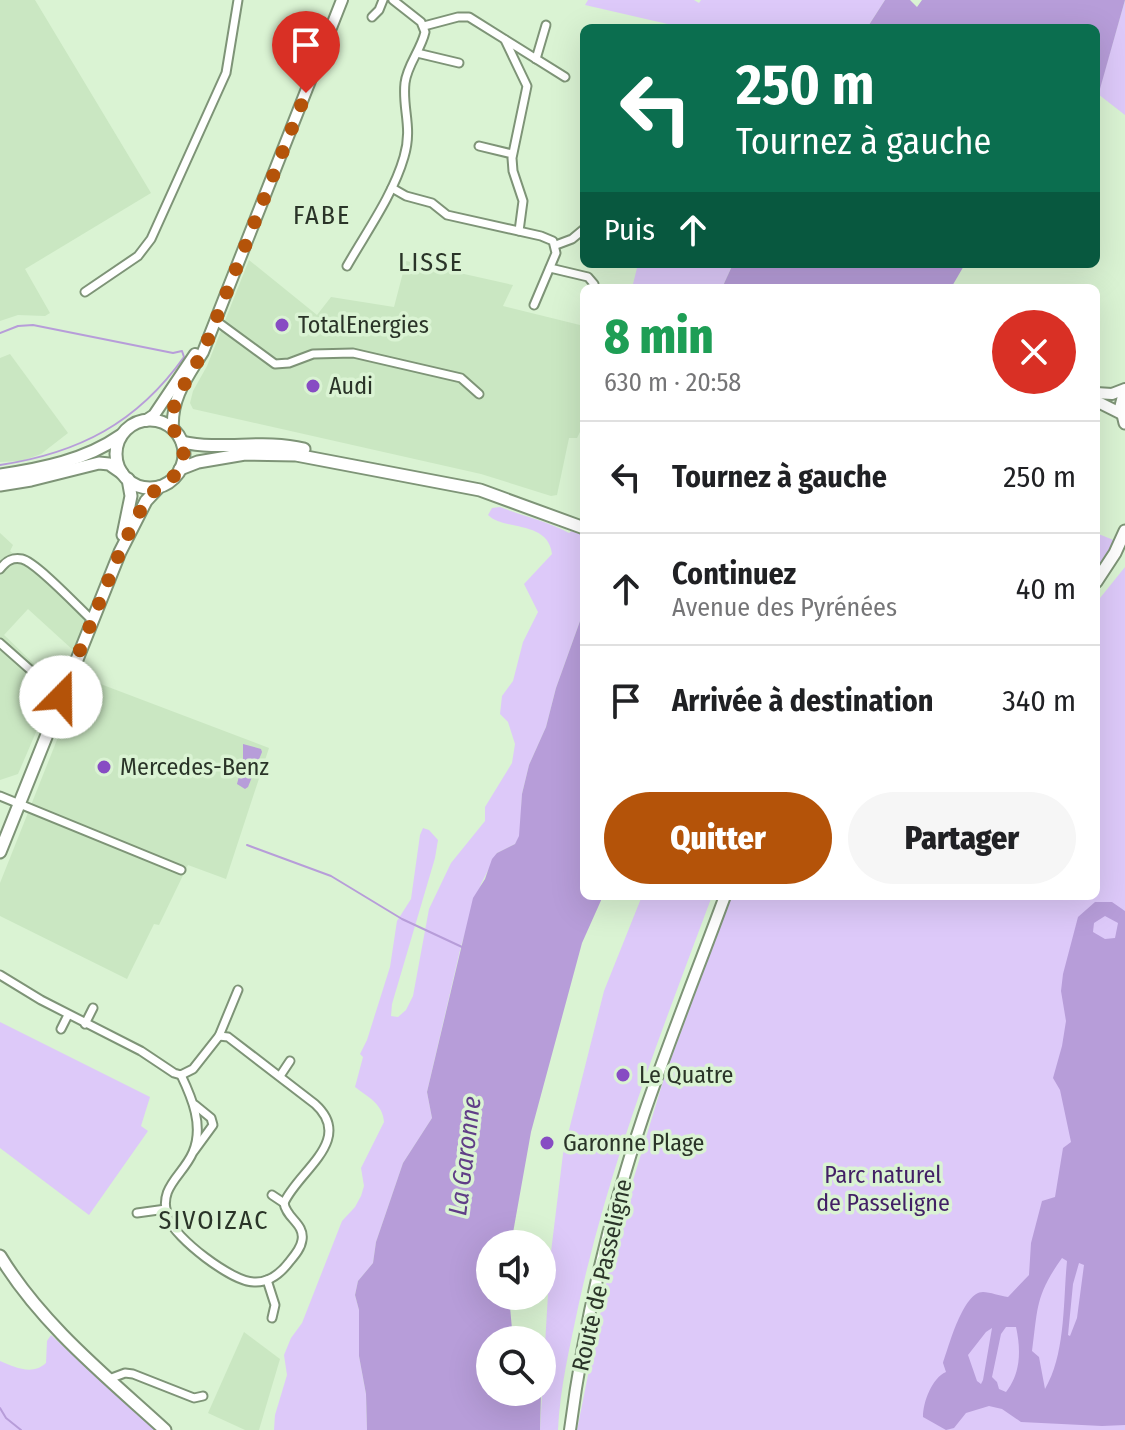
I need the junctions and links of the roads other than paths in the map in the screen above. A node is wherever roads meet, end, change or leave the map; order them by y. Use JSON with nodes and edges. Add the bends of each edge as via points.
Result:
{"nodes":[{"id":1,"x":238,"y":0,"type":"edge"},
{"id":2,"x":342,"y":0,"type":"edge"},
{"id":3,"x":383,"y":0,"type":"edge"},
{"id":4,"x":393,"y":0,"type":"edge"},
{"id":5,"x":372,"y":17,"type":"dead end"},
{"id":6,"x":546,"y":25,"type":"dead end"},
{"id":7,"x":424,"y":26,"type":"junction"},
{"id":8,"x":505,"y":40,"type":"junction"},
{"id":9,"x":417,"y":53,"type":"junction"},
{"id":10,"x":536,"y":59,"type":"junction"},
{"id":11,"x":459,"y":63,"type":"dead end"},
{"id":12,"x":565,"y":77,"type":"dead end"},
{"id":13,"x":479,"y":146,"type":"dead end"},
{"id":14,"x":512,"y":154,"type":"junction"},
{"id":15,"x":392,"y":188,"type":"junction"},
{"id":16,"x":519,"y":231,"type":"junction"},
{"id":17,"x":580,"y":232,"type":"edge"},
{"id":18,"x":556,"y":245,"type":"junction"},
{"id":19,"x":347,"y":266,"type":"dead end"},
{"id":20,"x":550,"y":268,"type":"junction"},
{"id":21,"x":594,"y":284,"type":"dead end"},
{"id":22,"x":85,"y":292,"type":"dead end"},
{"id":23,"x":534,"y":305,"type":"dead end"},
{"id":24,"x":214,"y":323,"type":"junction"},
{"id":25,"x":1125,"y":390,"type":"edge"},
{"id":26,"x":1100,"y":393,"type":"edge"},
{"id":27,"x":479,"y":394,"type":"dead end"},
{"id":28,"x":1100,"y":404,"type":"edge"},
{"id":29,"x":1123,"y":419,"type":"edge"},
{"id":30,"x":145,"y":421,"type":"junction"},
{"id":31,"x":173,"y":429,"type":"junction"},
{"id":32,"x":124,"y":433,"type":"junction"},
{"id":33,"x":182,"y":442,"type":"junction"},
{"id":34,"x":180,"y":469,"type":"junction"},
{"id":35,"x":0,"y":475,"type":"edge"},
{"id":36,"x":125,"y":477,"type":"junction"},
{"id":37,"x":0,"y":485,"type":"edge"},
{"id":38,"x":159,"y":487,"type":"junction"},
{"id":39,"x":562,"y":516,"type":"junction"},
{"id":40,"x":580,"y":524,"type":"edge"},
{"id":41,"x":1125,"y":531,"type":"edge"},
{"id":42,"x":1123,"y":551,"type":"edge"},
{"id":43,"x":120,"y":552,"type":"junction"},
{"id":44,"x":0,"y":569,"type":"edge"},
{"id":45,"x":1100,"y":576,"type":"edge"},
{"id":46,"x":1100,"y":585,"type":"edge"},
{"id":47,"x":92,"y":620,"type":"junction"},
{"id":48,"x":0,"y":643,"type":"edge"},
{"id":49,"x":61,"y":697,"type":"junction"},
{"id":50,"x":0,"y":796,"type":"edge"},
{"id":51,"x":18,"y":804,"type":"junction"},
{"id":52,"x":0,"y":852,"type":"edge"},
{"id":53,"x":181,"y":870,"type":"dead end"},
{"id":54,"x":724,"y":900,"type":"edge"},
{"id":55,"x":0,"y":975,"type":"edge"},
{"id":56,"x":238,"y":990,"type":"dead end"},
{"id":57,"x":93,"y":1008,"type":"dead end"},
{"id":58,"x":68,"y":1015,"type":"junction"},
{"id":59,"x":85,"y":1024,"type":"junction"},
{"id":60,"x":61,"y":1029,"type":"dead end"},
{"id":61,"x":219,"y":1036,"type":"junction"},
{"id":62,"x":290,"y":1061,"type":"dead end"},
{"id":63,"x":181,"y":1075,"type":"junction"},
{"id":64,"x":280,"y":1076,"type":"junction"},
{"id":65,"x":195,"y":1105,"type":"junction"},
{"id":66,"x":193,"y":1153,"type":"junction"},
{"id":67,"x":272,"y":1195,"type":"dead end"},
{"id":68,"x":284,"y":1203,"type":"junction"},
{"id":69,"x":166,"y":1209,"type":"junction"},
{"id":70,"x":137,"y":1213,"type":"dead end"},
{"id":71,"x":0,"y":1256,"type":"edge"},
{"id":72,"x":267,"y":1280,"type":"junction"},
{"id":73,"x":272,"y":1318,"type":"dead end"},
{"id":74,"x":109,"y":1379,"type":"junction"},
{"id":75,"x":203,"y":1396,"type":"dead end"},
{"id":76,"x":165,"y":1430,"type":"edge"},
{"id":77,"x":570,"y":1430,"type":"edge"}],
"edges":[{"from":1,"to":22,"type":"street","via":[[226,73],[151,239],[138,256]]},
{"from":2,"to":24,"type":"street"},
{"from":3,"to":5,"type":"street"},
{"from":4,"to":7,"type":"street"},
{"from":6,"to":10,"type":"street"},
{"from":7,"to":8,"type":"street","via":[[463,16]]},
{"from":7,"to":9,"type":"street"},
{"from":8,"to":10,"type":"street"},
{"from":8,"to":14,"type":"street","via":[[527,86]]},
{"from":9,"to":11,"type":"street"},
{"from":9,"to":15,"type":"street","via":[[404,86],[406,149]]},
{"from":10,"to":12,"type":"street"},
{"from":13,"to":14,"type":"street"},
{"from":14,"to":16,"type":"street","via":[[523,201]]},
{"from":15,"to":16,"type":"street","via":[[432,203],[447,215]]},
{"from":15,"to":19,"type":"street"},
{"from":16,"to":18,"type":"street"},
{"from":17,"to":18,"type":"street"},
{"from":18,"to":20,"type":"street"},
{"from":20,"to":21,"type":"street","via":[[588,277]]},
{"from":20,"to":23,"type":"street"},
{"from":24,"to":27,"type":"street","via":[[275,364],[313,354],[353,353],[461,378]]},
{"from":24,"to":30,"type":"street"},
{"from":24,"to":31,"type":"street","via":[[176,399]]},
{"from":25,"to":26,"type":"street"},
{"from":25,"to":29,"type":"main road"},
{"from":28,"to":29,"type":"street"},
{"from":30,"to":31,"type":"main road"},
{"from":30,"to":32,"type":"main road"},
{"from":31,"to":33,"type":"main road"},
{"from":32,"to":35,"type":"main road","via":[[73,458]]},
{"from":32,"to":36,"type":"main road","via":[[116,454]]},
{"from":33,"to":34,"type":"main road"},
{"from":33,"to":39,"type":"main road","via":[[299,448],[480,486]]},
{"from":34,"to":38,"type":"main road"},
{"from":34,"to":39,"type":"main road","via":[[235,456],[296,455],[480,490]]},
{"from":36,"to":37,"type":"main road","via":[[99,463]]},
{"from":36,"to":38,"type":"main road","via":[[148,488]]},
{"from":36,"to":43,"type":"main road","via":[[131,496]]},
{"from":38,"to":43,"type":"main road"},
{"from":39,"to":40,"type":"main road"},
{"from":41,"to":45,"type":"main road"},
{"from":42,"to":46,"type":"main road"},
{"from":43,"to":47,"type":"main road"},
{"from":44,"to":47,"type":"street","via":[[12,559],[30,562]]},
{"from":47,"to":49,"type":"main road"},
{"from":48,"to":49,"type":"street"},
{"from":49,"to":51,"type":"main road"},
{"from":50,"to":51,"type":"street"},
{"from":51,"to":52,"type":"main road"},
{"from":51,"to":53,"type":"street"},
{"from":54,"to":77,"type":"street","name":"Route de Passeligne","via":[[643,1115],[605,1244]]},
{"from":55,"to":58,"type":"street"},
{"from":56,"to":61,"type":"street"},
{"from":57,"to":59,"type":"street"},
{"from":58,"to":59,"type":"street"},
{"from":58,"to":60,"type":"street"},
{"from":59,"to":63,"type":"street"},
{"from":61,"to":63,"type":"street","via":[[193,1069]]},
{"from":61,"to":64,"type":"street","via":[[228,1037]]},
{"from":62,"to":64,"type":"street"},
{"from":63,"to":65,"type":"street"},
{"from":64,"to":68,"type":"street","via":[[322,1110],[330,1127],[327,1143]]},
{"from":65,"to":66,"type":"street"},
{"from":65,"to":66,"type":"street","via":[[213,1125]]},
{"from":66,"to":69,"type":"street","via":[[169,1185]]},
{"from":67,"to":68,"type":"street"},
{"from":68,"to":72,"type":"street","via":[[302,1231],[302,1243],[284,1268]]},
{"from":69,"to":70,"type":"street"},
{"from":69,"to":72,"type":"street","via":[[176,1232],[232,1275],[253,1283]]},
{"from":71,"to":74,"type":"main road","via":[[51,1323]]},
{"from":72,"to":73,"type":"street","via":[[275,1305]]},
{"from":74,"to":75,"type":"street","via":[[133,1374],[194,1398]]},
{"from":74,"to":76,"type":"main road"}]}
